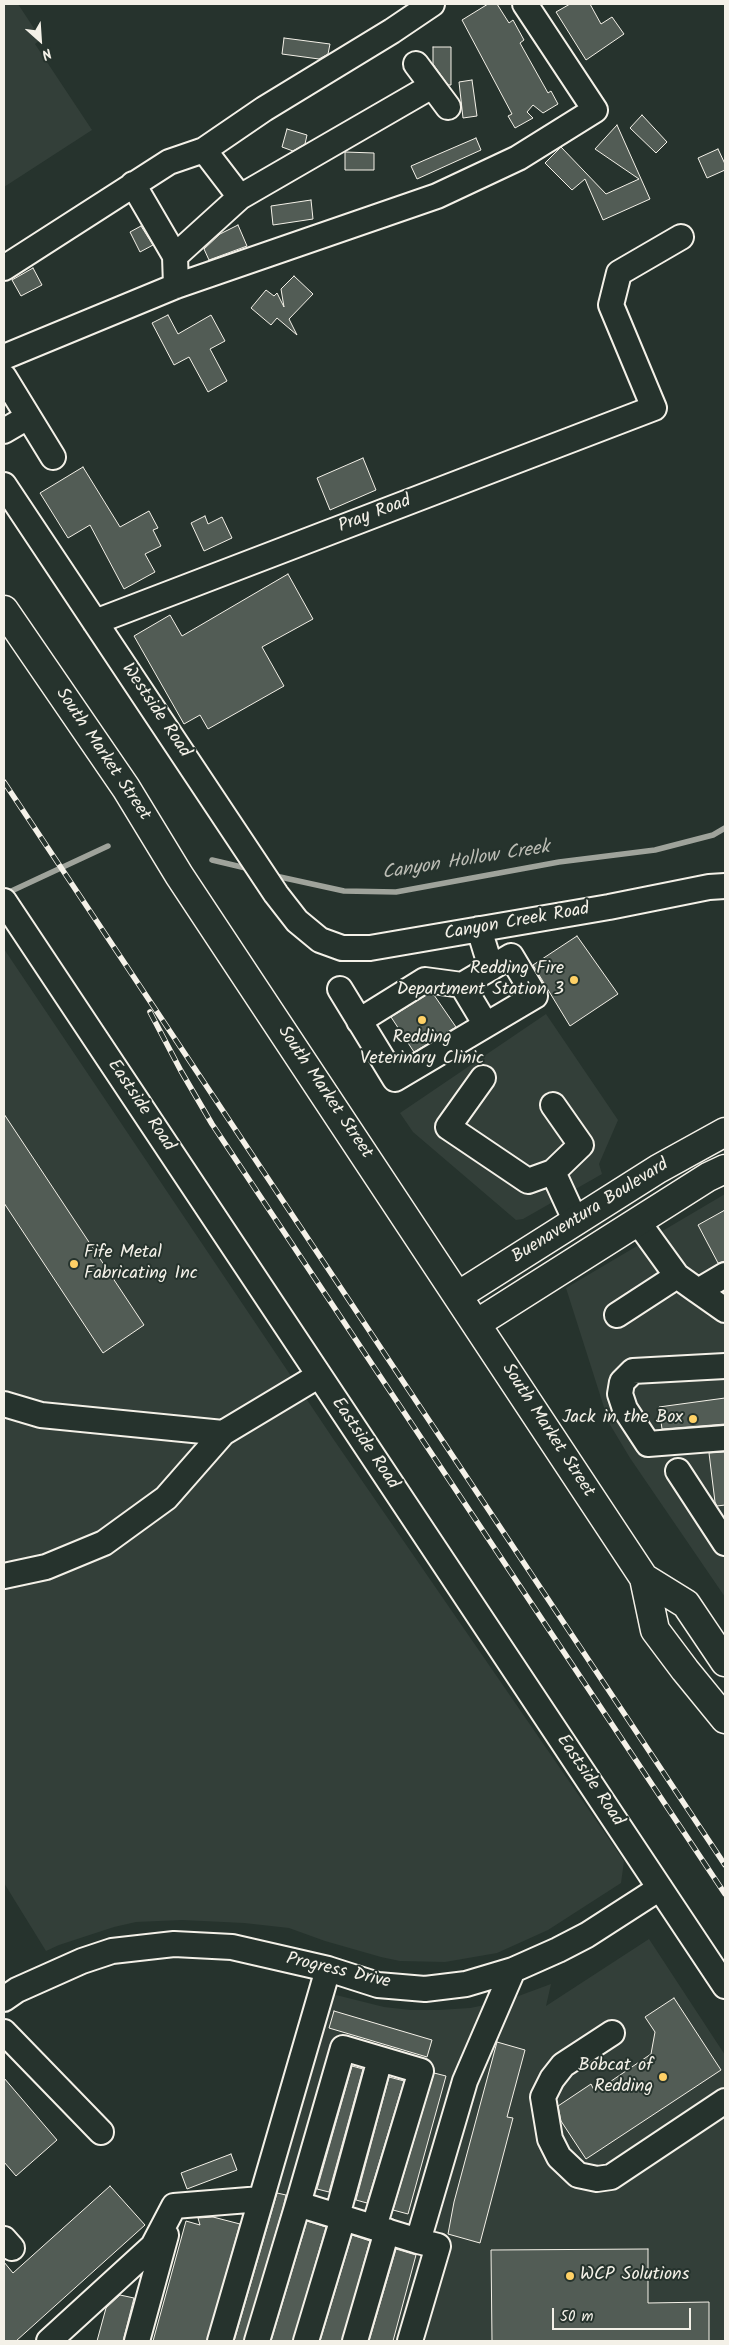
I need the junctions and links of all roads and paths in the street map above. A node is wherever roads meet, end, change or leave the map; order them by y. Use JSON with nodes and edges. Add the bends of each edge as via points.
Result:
{"nodes":[{"id":1,"x":432,"y":4,"type":"edge"},
{"id":2,"x":525,"y":4,"type":"edge"},
{"id":3,"x":416,"y":64,"type":"dead end"},
{"id":4,"x":432,"y":86,"type":"junction"},
{"id":5,"x":448,"y":107,"type":"dead end"},
{"id":6,"x":204,"y":150,"type":"junction"},
{"id":7,"x":133,"y":184,"type":"junction"},
{"id":8,"x":240,"y":197,"type":"junction"},
{"id":9,"x":681,"y":237,"type":"dead end"},
{"id":10,"x":175,"y":256,"type":"junction"},
{"id":11,"x":4,"y":268,"type":"edge"},
{"id":12,"x":176,"y":286,"type":"junction"},
{"id":13,"x":4,"y":357,"type":"edge"},
{"id":14,"x":4,"y":377,"type":"edge"},
{"id":15,"x":28,"y":417,"type":"junction"},
{"id":16,"x":4,"y":431,"type":"edge"},
{"id":17,"x":53,"y":457,"type":"dead end"},
{"id":18,"x":4,"y":484,"type":"edge"},
{"id":19,"x":4,"y":610,"type":"edge"},
{"id":20,"x":95,"y":622,"type":"junction"},
{"id":21,"x":725,"y":886,"type":"edge"},
{"id":22,"x":8,"y":908,"type":"edge"},
{"id":23,"x":479,"y":930,"type":"junction"},
{"id":24,"x":311,"y":934,"type":"joint"},
{"id":25,"x":491,"y":968,"type":"junction"},
{"id":26,"x":462,"y":985,"type":"junction"},
{"id":27,"x":340,"y":989,"type":"dead end"},
{"id":28,"x":359,"y":1021,"type":"junction"},
{"id":29,"x":486,"y":1025,"type":"junction"},
{"id":30,"x":483,"y":1078,"type":"dead end"},
{"id":31,"x":553,"y":1105,"type":"dead end"},
{"id":32,"x":725,"y":1132,"type":"edge"},
{"id":33,"x":725,"y":1169,"type":"edge"},
{"id":34,"x":553,"y":1172,"type":"junction"},
{"id":35,"x":576,"y":1222,"type":"junction"},
{"id":36,"x":638,"y":1222,"type":"junction"},
{"id":37,"x":725,"y":1275,"type":"edge"},
{"id":38,"x":677,"y":1276,"type":"junction"},
{"id":39,"x":698,"y":1291,"type":"junction"},
{"id":40,"x":458,"y":1295,"type":"junction"},
{"id":41,"x":725,"y":1310,"type":"edge"},
{"id":42,"x":618,"y":1315,"type":"dead end"},
{"id":43,"x":476,"y":1324,"type":"junction"},
{"id":44,"x":725,"y":1366,"type":"edge"},
{"id":45,"x":318,"y":1376,"type":"junction"},
{"id":46,"x":4,"y":1404,"type":"edge"},
{"id":47,"x":223,"y":1433,"type":"junction"},
{"id":48,"x":725,"y":1438,"type":"edge"},
{"id":49,"x":678,"y":1470,"type":"dead end"},
{"id":50,"x":725,"y":1543,"type":"edge"},
{"id":51,"x":4,"y":1576,"type":"edge"},
{"id":52,"x":644,"y":1578,"type":"junction"},
{"id":53,"x":725,"y":1662,"type":"edge"},
{"id":54,"x":725,"y":1719,"type":"edge"},
{"id":55,"x":660,"y":1888,"type":"junction"},
{"id":56,"x":328,"y":1969,"type":"junction"},
{"id":57,"x":513,"y":1970,"type":"junction"},
{"id":58,"x":725,"y":1986,"type":"edge"},
{"id":59,"x":4,"y":1999,"type":"edge"},
{"id":60,"x":4,"y":2032,"type":"edge"},
{"id":61,"x":612,"y":2033,"type":"dead end"},
{"id":62,"x":380,"y":2059,"type":"junction"},
{"id":63,"x":725,"y":2102,"type":"edge"},
{"id":64,"x":101,"y":2132,"type":"dead end"},
{"id":65,"x":261,"y":2199,"type":"junction"},
{"id":66,"x":298,"y":2204,"type":"junction"},
{"id":67,"x":174,"y":2206,"type":"junction"},
{"id":68,"x":340,"y":2217,"type":"junction"},
{"id":69,"x":380,"y":2229,"type":"junction"},
{"id":70,"x":418,"y":2241,"type":"junction"},
{"id":71,"x":50,"y":2341,"type":"edge"},
{"id":72,"x":137,"y":2341,"type":"edge"},
{"id":73,"x":220,"y":2341,"type":"edge"},
{"id":74,"x":257,"y":2341,"type":"edge"},
{"id":75,"x":306,"y":2341,"type":"edge"},
{"id":76,"x":355,"y":2341,"type":"edge"},
{"id":77,"x":410,"y":2341,"type":"edge"}],
"edges":[{"from":1,"to":6,"type":"street"},
{"from":2,"to":12,"type":"street","via":[[595,110],[518,158],[437,196]]},
{"from":3,"to":4,"type":"street"},
{"from":4,"to":5,"type":"street"},
{"from":4,"to":8,"type":"street"},
{"from":6,"to":7,"type":"street","via":[[169,162]]},
{"from":6,"to":8,"type":"street"},
{"from":7,"to":10,"type":"street"},
{"from":7,"to":11,"type":"street"},
{"from":8,"to":10,"type":"street"},
{"from":9,"to":20,"type":"street","name":"Pray Road","via":[[619,273],[611,305],[654,408]]},
{"from":10,"to":12,"type":"street"},
{"from":12,"to":13,"type":"street"},
{"from":14,"to":15,"type":"street"},
{"from":15,"to":16,"type":"street"},
{"from":15,"to":17,"type":"street"},
{"from":18,"to":20,"type":"street","name":"Westside Road"},
{"from":19,"to":40,"type":"main road","name":"South Market Street","via":[[126,788],[178,875]]},
{"from":20,"to":24,"type":"street","name":"Westside Road","via":[[276,894]]},
{"from":21,"to":23,"type":"street","name":"Canyon Creek Road"},
{"from":22,"to":45,"type":"street","name":"Eastside Road"},
{"from":23,"to":24,"type":"street","name":"Canyon Creek Road","via":[[359,949],[331,945]]},
{"from":23,"to":25,"type":"street"},
{"from":25,"to":26,"type":"street"},
{"from":25,"to":29,"type":"street","via":[[511,956],[535,996]]},
{"from":26,"to":28,"type":"street","via":[[425,980]]},
{"from":26,"to":29,"type":"street"},
{"from":27,"to":28,"type":"street"},
{"from":28,"to":29,"type":"street","via":[[395,1079]]},
{"from":30,"to":34,"type":"street","via":[[448,1127],[528,1181]]},
{"from":31,"to":34,"type":"street","via":[[582,1145]]},
{"from":32,"to":35,"type":"main road","name":"Buenaventura Boulevard","via":[[658,1169]]},
{"from":33,"to":36,"type":"main road","name":"Buenaventura Boulevard"},
{"from":34,"to":35,"type":"street"},
{"from":35,"to":40,"type":"main road","name":"Buenaventura Boulevard"},
{"from":36,"to":38,"type":"street"},
{"from":36,"to":43,"type":"main road","name":"Buenaventura Boulevard"},
{"from":37,"to":39,"type":"street"},
{"from":38,"to":39,"type":"street"},
{"from":38,"to":42,"type":"street"},
{"from":39,"to":41,"type":"street"},
{"from":40,"to":43,"type":"main road","name":"South Market Street"},
{"from":43,"to":52,"type":"main road","name":"South Market Street"},
{"from":44,"to":48,"type":"street","via":[[633,1371],[622,1382],[620,1394],[625,1409],[648,1444]]},
{"from":45,"to":47,"type":"street"},
{"from":45,"to":55,"type":"street","name":"Eastside Road"},
{"from":46,"to":47,"type":"street","via":[[41,1415]]},
{"from":47,"to":51,"type":"street","via":[[166,1498],[104,1543],[46,1567]]},
{"from":49,"to":50,"type":"street"},
{"from":52,"to":53,"type":"main road","name":"South Market Street","via":[[686,1604]]},
{"from":52,"to":54,"type":"main road","name":"South Market Street","via":[[655,1630]]},
{"from":55,"to":57,"type":"street","name":"Progress Drive","via":[[587,1935]]},
{"from":55,"to":58,"type":"street","name":"Eastside Road"},
{"from":56,"to":57,"type":"street","name":"Progress Drive","via":[[378,1985],[425,1989],[466,1984]]},
{"from":56,"to":59,"type":"street","name":"Progress Drive","via":[[232,1947],[174,1944],[112,1951],[82,1961]]},
{"from":56,"to":65,"type":"street"},
{"from":57,"to":70,"type":"street","via":[[465,2081]]},
{"from":60,"to":64,"type":"street"},
{"from":61,"to":63,"type":"street","via":[[563,2064],[543,2098],[550,2139],[559,2157],[578,2175],[597,2179],[612,2177]]},
{"from":62,"to":66,"type":"street","via":[[343,2048]]},
{"from":62,"to":68,"type":"street"},
{"from":62,"to":69,"type":"street","via":[[421,2071]]},
{"from":65,"to":67,"type":"street"},
{"from":65,"to":73,"type":"street"},
{"from":66,"to":68,"type":"street"},
{"from":66,"to":74,"type":"street"},
{"from":67,"to":71,"type":"street","via":[[153,2246]]},
{"from":67,"to":72,"type":"street"},
{"from":68,"to":69,"type":"street"},
{"from":68,"to":75,"type":"street"},
{"from":69,"to":70,"type":"street"},
{"from":69,"to":76,"type":"street"},
{"from":70,"to":77,"type":"street","via":[[438,2246]]}]}
